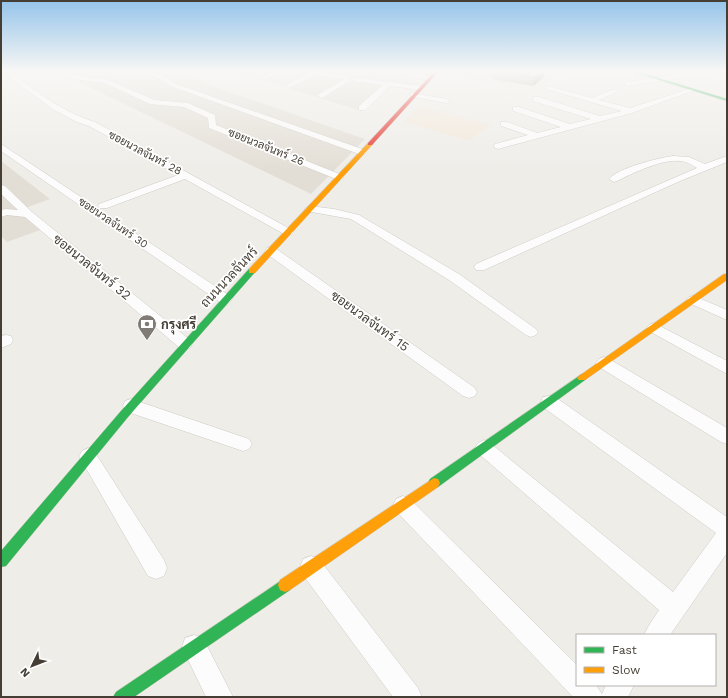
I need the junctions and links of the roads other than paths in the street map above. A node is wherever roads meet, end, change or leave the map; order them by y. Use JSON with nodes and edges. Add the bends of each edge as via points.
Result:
{"nodes":[{"id":1,"x":49,"y":105,"type":"edge"},
{"id":2,"x":180,"y":105,"type":"edge"},
{"id":3,"x":228,"y":105,"type":"edge"},
{"id":4,"x":366,"y":105,"type":"edge"},
{"id":5,"x":405,"y":105,"type":"edge"},
{"id":6,"x":554,"y":105,"type":"edge"},
{"id":7,"x":607,"y":105,"type":"edge"},
{"id":8,"x":648,"y":105,"type":"edge"},
{"id":9,"x":362,"y":108,"type":"dead end"},
{"id":10,"x":516,"y":109,"type":"dead end"},
{"id":11,"x":629,"y":111,"type":"junction"},
{"id":12,"x":600,"y":119,"type":"junction"},
{"id":13,"x":504,"y":124,"type":"dead end"},
{"id":14,"x":571,"y":127,"type":"junction"},
{"id":15,"x":538,"y":136,"type":"junction"},
{"id":16,"x":498,"y":146,"type":"dead end"},
{"id":17,"x":1,"y":147,"type":"edge"},
{"id":18,"x":362,"y":152,"type":"junction"},
{"id":19,"x":727,"y":159,"type":"edge"},
{"id":20,"x":705,"y":168,"type":"junction"},
{"id":21,"x":186,"y":175,"type":"junction"},
{"id":22,"x":339,"y":178,"type":"junction"},
{"id":23,"x":614,"y":179,"type":"dead end"},
{"id":24,"x":1,"y":188,"type":"edge"},
{"id":25,"x":103,"y":206,"type":"dead end"},
{"id":26,"x":310,"y":209,"type":"junction"},
{"id":27,"x":3,"y":211,"type":"edge"},
{"id":28,"x":28,"y":214,"type":"junction"},
{"id":29,"x":288,"y":232,"type":"junction"},
{"id":30,"x":271,"y":251,"type":"junction"},
{"id":31,"x":480,"y":267,"type":"dead end"},
{"id":32,"x":727,"y":276,"type":"edge"},
{"id":33,"x":225,"y":299,"type":"junction"},
{"id":34,"x":694,"y":300,"type":"junction"},
{"id":35,"x":727,"y":315,"type":"edge"},
{"id":36,"x":654,"y":328,"type":"junction"},
{"id":37,"x":531,"y":332,"type":"dead end"},
{"id":38,"x":185,"y":344,"type":"junction"},
{"id":39,"x":604,"y":363,"type":"junction"},
{"id":40,"x":727,"y":368,"type":"edge"},
{"id":41,"x":469,"y":392,"type":"dead end"},
{"id":42,"x":549,"y":402,"type":"junction"},
{"id":43,"x":131,"y":406,"type":"junction"},
{"id":44,"x":727,"y":437,"type":"edge"},
{"id":45,"x":243,"y":444,"type":"dead end"},
{"id":46,"x":484,"y":448,"type":"junction"},
{"id":47,"x":88,"y":456,"type":"junction"},
{"id":48,"x":403,"y":505,"type":"junction"},
{"id":49,"x":727,"y":529,"type":"edge"},
{"id":50,"x":727,"y":535,"type":"edge"},
{"id":51,"x":4,"y":550,"type":"edge"},
{"id":52,"x":311,"y":567,"type":"junction"},
{"id":53,"x":156,"y":568,"type":"dead end"},
{"id":54,"x":674,"y":608,"type":"junction"},
{"id":55,"x":657,"y":634,"type":"edge"},
{"id":56,"x":194,"y":647,"type":"junction"},
{"id":57,"x":576,"y":682,"type":"edge"},
{"id":58,"x":580,"y":686,"type":"edge"},
{"id":59,"x":620,"y":686,"type":"edge"},
{"id":60,"x":121,"y":697,"type":"edge"},
{"id":61,"x":220,"y":697,"type":"edge"},
{"id":62,"x":409,"y":697,"type":"edge"},
{"id":63,"x":590,"y":697,"type":"edge"},
{"id":64,"x":613,"y":697,"type":"edge"}],
"edges":[{"from":1,"to":21,"type":"street","name":"ซอยนวลจันทร์ 28","via":[[78,121],[92,124]]},
{"from":2,"to":22,"type":"street","name":"ซอยนวลจันทร์ 26","via":[[212,117],[212,126]]},
{"from":3,"to":18,"type":"street"},
{"from":4,"to":9,"type":"street"},
{"from":5,"to":18,"type":"main road","name":"ถนนนวลจันทร์"},
{"from":6,"to":12,"type":"street"},
{"from":7,"to":11,"type":"street"},
{"from":8,"to":11,"type":"street"},
{"from":10,"to":14,"type":"street"},
{"from":11,"to":12,"type":"street"},
{"from":12,"to":14,"type":"street"},
{"from":13,"to":15,"type":"street"},
{"from":14,"to":15,"type":"street"},
{"from":15,"to":16,"type":"street"},
{"from":17,"to":33,"type":"street","name":"ซอยนวลจันทร์ 30"},
{"from":18,"to":22,"type":"main road","name":"ถนนนวลจันทร์"},
{"from":19,"to":20,"type":"street"},
{"from":20,"to":23,"type":"street","via":[[688,160],[675,158],[648,165]]},
{"from":20,"to":31,"type":"street"},
{"from":21,"to":25,"type":"street"},
{"from":21,"to":29,"type":"street","name":"ซอยนวลจันทร์ 28"},
{"from":22,"to":26,"type":"main road","name":"ถนนนวลจันทร์"},
{"from":24,"to":28,"type":"street","name":"ซอยนวลจันทร์ 32"},
{"from":26,"to":29,"type":"main road","name":"ถนนนวลจันทร์"},
{"from":26,"to":37,"type":"street","via":[[354,217],[454,277]]},
{"from":27,"to":28,"type":"street"},
{"from":28,"to":38,"type":"street","name":"ซอยนวลจันทร์ 32"},
{"from":29,"to":30,"type":"main road","name":"ถนนนวลจันทร์"},
{"from":30,"to":33,"type":"main road","name":"ถนนนวลจันทร์"},
{"from":30,"to":41,"type":"street","name":"ซอยนวลจันทร์ 15"},
{"from":32,"to":34,"type":"main road"},
{"from":33,"to":38,"type":"main road","name":"ถนนนวลจันทร์"},
{"from":34,"to":35,"type":"street"},
{"from":34,"to":36,"type":"main road"},
{"from":36,"to":39,"type":"main road"},
{"from":36,"to":40,"type":"street"},
{"from":38,"to":43,"type":"main road","name":"ถนนนวลจันทร์"},
{"from":39,"to":42,"type":"main road"},
{"from":39,"to":44,"type":"street"},
{"from":42,"to":46,"type":"main road"},
{"from":42,"to":49,"type":"street"},
{"from":43,"to":45,"type":"street"},
{"from":43,"to":47,"type":"main road","name":"ถนนนวลจันทร์"},
{"from":46,"to":48,"type":"main road"},
{"from":46,"to":54,"type":"street"},
{"from":47,"to":51,"type":"main road","name":"ถนนนวลจันทร์"},
{"from":47,"to":53,"type":"street"},
{"from":48,"to":52,"type":"main road"},
{"from":48,"to":57,"type":"street"},
{"from":50,"to":54,"type":"street"},
{"from":52,"to":56,"type":"main road"},
{"from":52,"to":62,"type":"street"},
{"from":54,"to":55,"type":"street"},
{"from":56,"to":60,"type":"main road"},
{"from":56,"to":61,"type":"street"},
{"from":58,"to":63,"type":"street"},
{"from":59,"to":64,"type":"street"}]}
